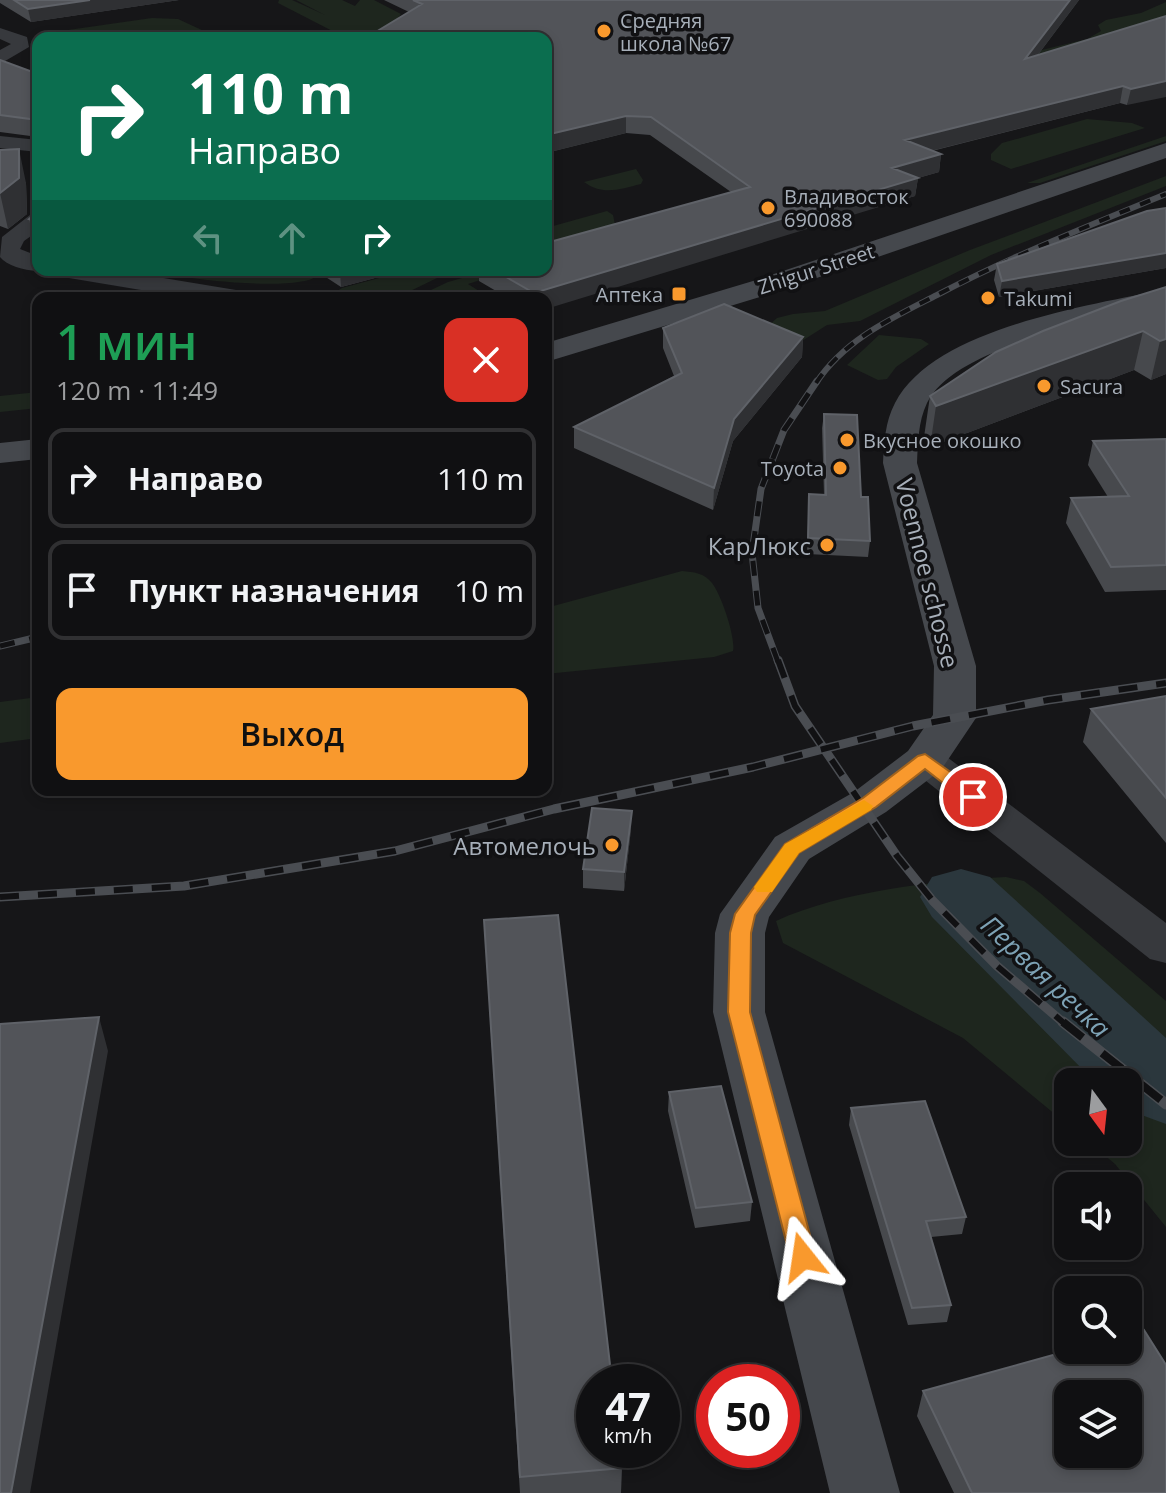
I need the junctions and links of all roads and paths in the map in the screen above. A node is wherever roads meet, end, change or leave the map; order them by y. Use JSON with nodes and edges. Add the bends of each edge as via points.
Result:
{"nodes":[{"id":1,"x":0,"y":33,"type":"edge"},
{"id":2,"x":0,"y":58,"type":"edge"},
{"id":3,"x":0,"y":142,"type":"edge"},
{"id":4,"x":32,"y":145,"type":"edge"},
{"id":5,"x":1166,"y":150,"type":"edge"},
{"id":6,"x":12,"y":211,"type":"edge"},
{"id":7,"x":32,"y":212,"type":"edge"},
{"id":8,"x":32,"y":224,"type":"edge"},
{"id":9,"x":32,"y":262,"type":"edge"},
{"id":10,"x":105,"y":276,"type":"edge"},
{"id":11,"x":200,"y":292,"type":"edge"},
{"id":12,"x":1166,"y":298,"type":"edge"},
{"id":13,"x":552,"y":350,"type":"edge"},
{"id":14,"x":32,"y":450,"type":"edge"},
{"id":15,"x":0,"y":453,"type":"edge"},
{"id":16,"x":925,"y":760,"type":"junction"},
{"id":17,"x":1166,"y":947,"type":"edge"},
{"id":18,"x":865,"y":1493,"type":"edge"}],
"edges":[{"from":1,"to":2,"type":"street","via":[[20,41],[20,47]]},
{"from":3,"to":4,"type":"street"},
{"from":5,"to":13,"type":"main road","name":"Zhigur Street","via":[[763,287]]},
{"from":6,"to":7,"type":"street"},
{"from":8,"to":9,"type":"street","via":[[7,249],[13,257]]},
{"from":10,"to":11,"type":"street"},
{"from":12,"to":16,"type":"main road","name":"Voennoe schosse","via":[[1019,334],[954,357],[930,375],[911,400],[898,434],[900,463],[955,666],[954,718]]},
{"from":14,"to":15,"type":"main road"},
{"from":16,"to":17,"type":"street"},
{"from":16,"to":18,"type":"main road","name":"Voennoe schosse","via":[[870,802],[792,848],[745,914],[740,933],[739,1012]]}]}
